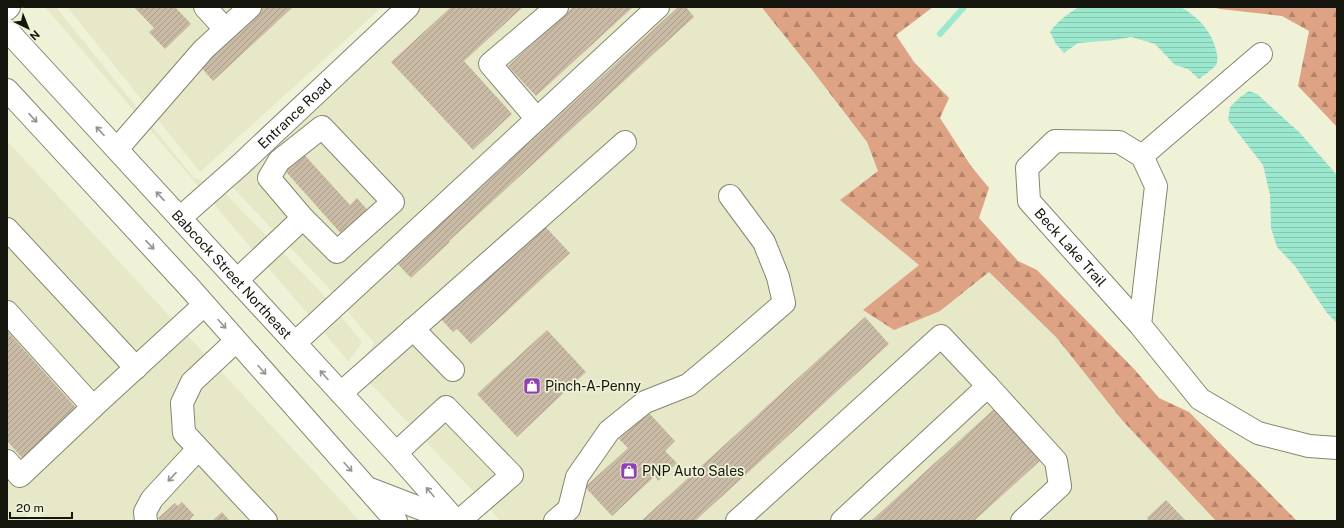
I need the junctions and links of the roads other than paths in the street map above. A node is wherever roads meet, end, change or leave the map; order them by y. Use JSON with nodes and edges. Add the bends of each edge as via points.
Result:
{"nodes":[{"id":1,"x":205,"y":7,"type":"edge"},
{"id":2,"x":250,"y":7,"type":"edge"},
{"id":3,"x":408,"y":7,"type":"edge"},
{"id":4,"x":557,"y":7,"type":"edge"},
{"id":5,"x":658,"y":7,"type":"edge"},
{"id":6,"x":226,"y":29,"type":"junction"},
{"id":7,"x":7,"y":30,"type":"edge"},
{"id":8,"x":1261,"y":54,"type":"dead end"},
{"id":9,"x":7,"y":90,"type":"edge"},
{"id":10,"x":537,"y":119,"type":"junction"},
{"id":11,"x":625,"y":142,"type":"dead end"},
{"id":12,"x":117,"y":149,"type":"junction"},
{"id":13,"x":1142,"y":156,"type":"junction"},
{"id":14,"x":730,"y":196,"type":"dead end"},
{"id":15,"x":180,"y":218,"type":"junction"},
{"id":16,"x":303,"y":218,"type":"junction"},
{"id":17,"x":7,"y":229,"type":"edge"},
{"id":18,"x":237,"y":280,"type":"junction"},
{"id":19,"x":204,"y":305,"type":"junction"},
{"id":20,"x":7,"y":312,"type":"edge"},
{"id":21,"x":1140,"y":325,"type":"junction"},
{"id":22,"x":413,"y":329,"type":"junction"},
{"id":23,"x":236,"y":341,"type":"junction"},
{"id":24,"x":295,"y":343,"type":"junction"},
{"id":25,"x":136,"y":368,"type":"junction"},
{"id":26,"x":453,"y":370,"type":"dead end"},
{"id":27,"x":988,"y":386,"type":"junction"},
{"id":28,"x":341,"y":393,"type":"junction"},
{"id":29,"x":93,"y":407,"type":"junction"},
{"id":30,"x":1337,"y":448,"type":"edge"},
{"id":31,"x":198,"y":449,"type":"junction"},
{"id":32,"x":396,"y":453,"type":"junction"},
{"id":33,"x":7,"y":461,"type":"edge"},
{"id":34,"x":367,"y":488,"type":"junction"},
{"id":35,"x":146,"y":521,"type":"edge"},
{"id":36,"x":266,"y":521,"type":"edge"},
{"id":37,"x":396,"y":521,"type":"edge"},
{"id":38,"x":454,"y":521,"type":"edge"},
{"id":39,"x":459,"y":521,"type":"edge"},
{"id":40,"x":555,"y":521,"type":"edge"},
{"id":41,"x":737,"y":521,"type":"edge"},
{"id":42,"x":842,"y":521,"type":"edge"},
{"id":43,"x":1022,"y":521,"type":"edge"}],
"edges":[{"from":1,"to":6,"type":"main road"},
{"from":2,"to":6,"type":"main road"},
{"from":3,"to":15,"type":"main road","name":"Entrance Road"},
{"from":4,"to":10,"type":"main road","via":[[490,64]]},
{"from":5,"to":10,"type":"main road"},
{"from":6,"to":12,"type":"main road","via":[[204,49]]},
{"from":12,"to":7,"type":"main road","name":"Babcock Street Northeast","one_way":true},
{"from":8,"to":13,"type":"main road"},
{"from":9,"to":19,"type":"main road","one_way":true},
{"from":10,"to":24,"type":"main road"},
{"from":11,"to":22,"type":"main road"},
{"from":15,"to":12,"type":"main road","name":"Babcock Street Northeast","one_way":true},
{"from":13,"to":21,"type":"main road","via":[[1156,186]]},
{"from":13,"to":21,"type":"main road","name":"Beck Lake Trail","via":[[1119,142],[1055,141],[1027,168],[1029,201]]},
{"from":14,"to":40,"type":"main road","via":[[764,242],[778,277],[784,303],[688,385],[645,402],[609,431],[577,477],[568,508]]},
{"from":15,"to":18,"type":"main road","name":"Babcock Street Northeast"},
{"from":16,"to":16,"type":"main road","via":[[337,252],[393,202],[322,127],[279,161],[269,178]]},
{"from":16,"to":18,"type":"main road"},
{"from":17,"to":25,"type":"main road"},
{"from":18,"to":24,"type":"main road","name":"Babcock Street Northeast"},
{"from":19,"to":23,"type":"main road","one_way":true},
{"from":19,"to":25,"type":"main road"},
{"from":20,"to":29,"type":"main road"},
{"from":21,"to":30,"type":"main road","name":"Beck Lake Trail","via":[[1200,399],[1258,432],[1309,446]]},
{"from":22,"to":26,"type":"main road"},
{"from":22,"to":28,"type":"main road"},
{"from":23,"to":31,"type":"main road","via":[[192,382],[182,403],[184,433]]},
{"from":23,"to":34,"type":"main road","one_way":true},
{"from":28,"to":24,"type":"main road","name":"Babcock Street Northeast","one_way":true},
{"from":25,"to":29,"type":"main road"},
{"from":27,"to":41,"type":"main road","via":[[941,336]]},
{"from":27,"to":42,"type":"main road"},
{"from":27,"to":43,"type":"main road","via":[[1056,461],[1060,486]]},
{"from":28,"to":32,"type":"main road","name":"Babcock Street Northeast"},
{"from":29,"to":33,"type":"main road","via":[[20,476]]},
{"from":31,"to":35,"type":"main road","one_way":true,"via":[[152,499],[145,512]]},
{"from":31,"to":36,"type":"main road"},
{"from":38,"to":32,"type":"main road","name":"Babcock Street Northeast","one_way":true},
{"from":32,"to":39,"type":"main road","via":[[446,407],[512,474]]},
{"from":34,"to":37,"type":"main road"},
{"from":34,"to":38,"type":"main road"}]}
